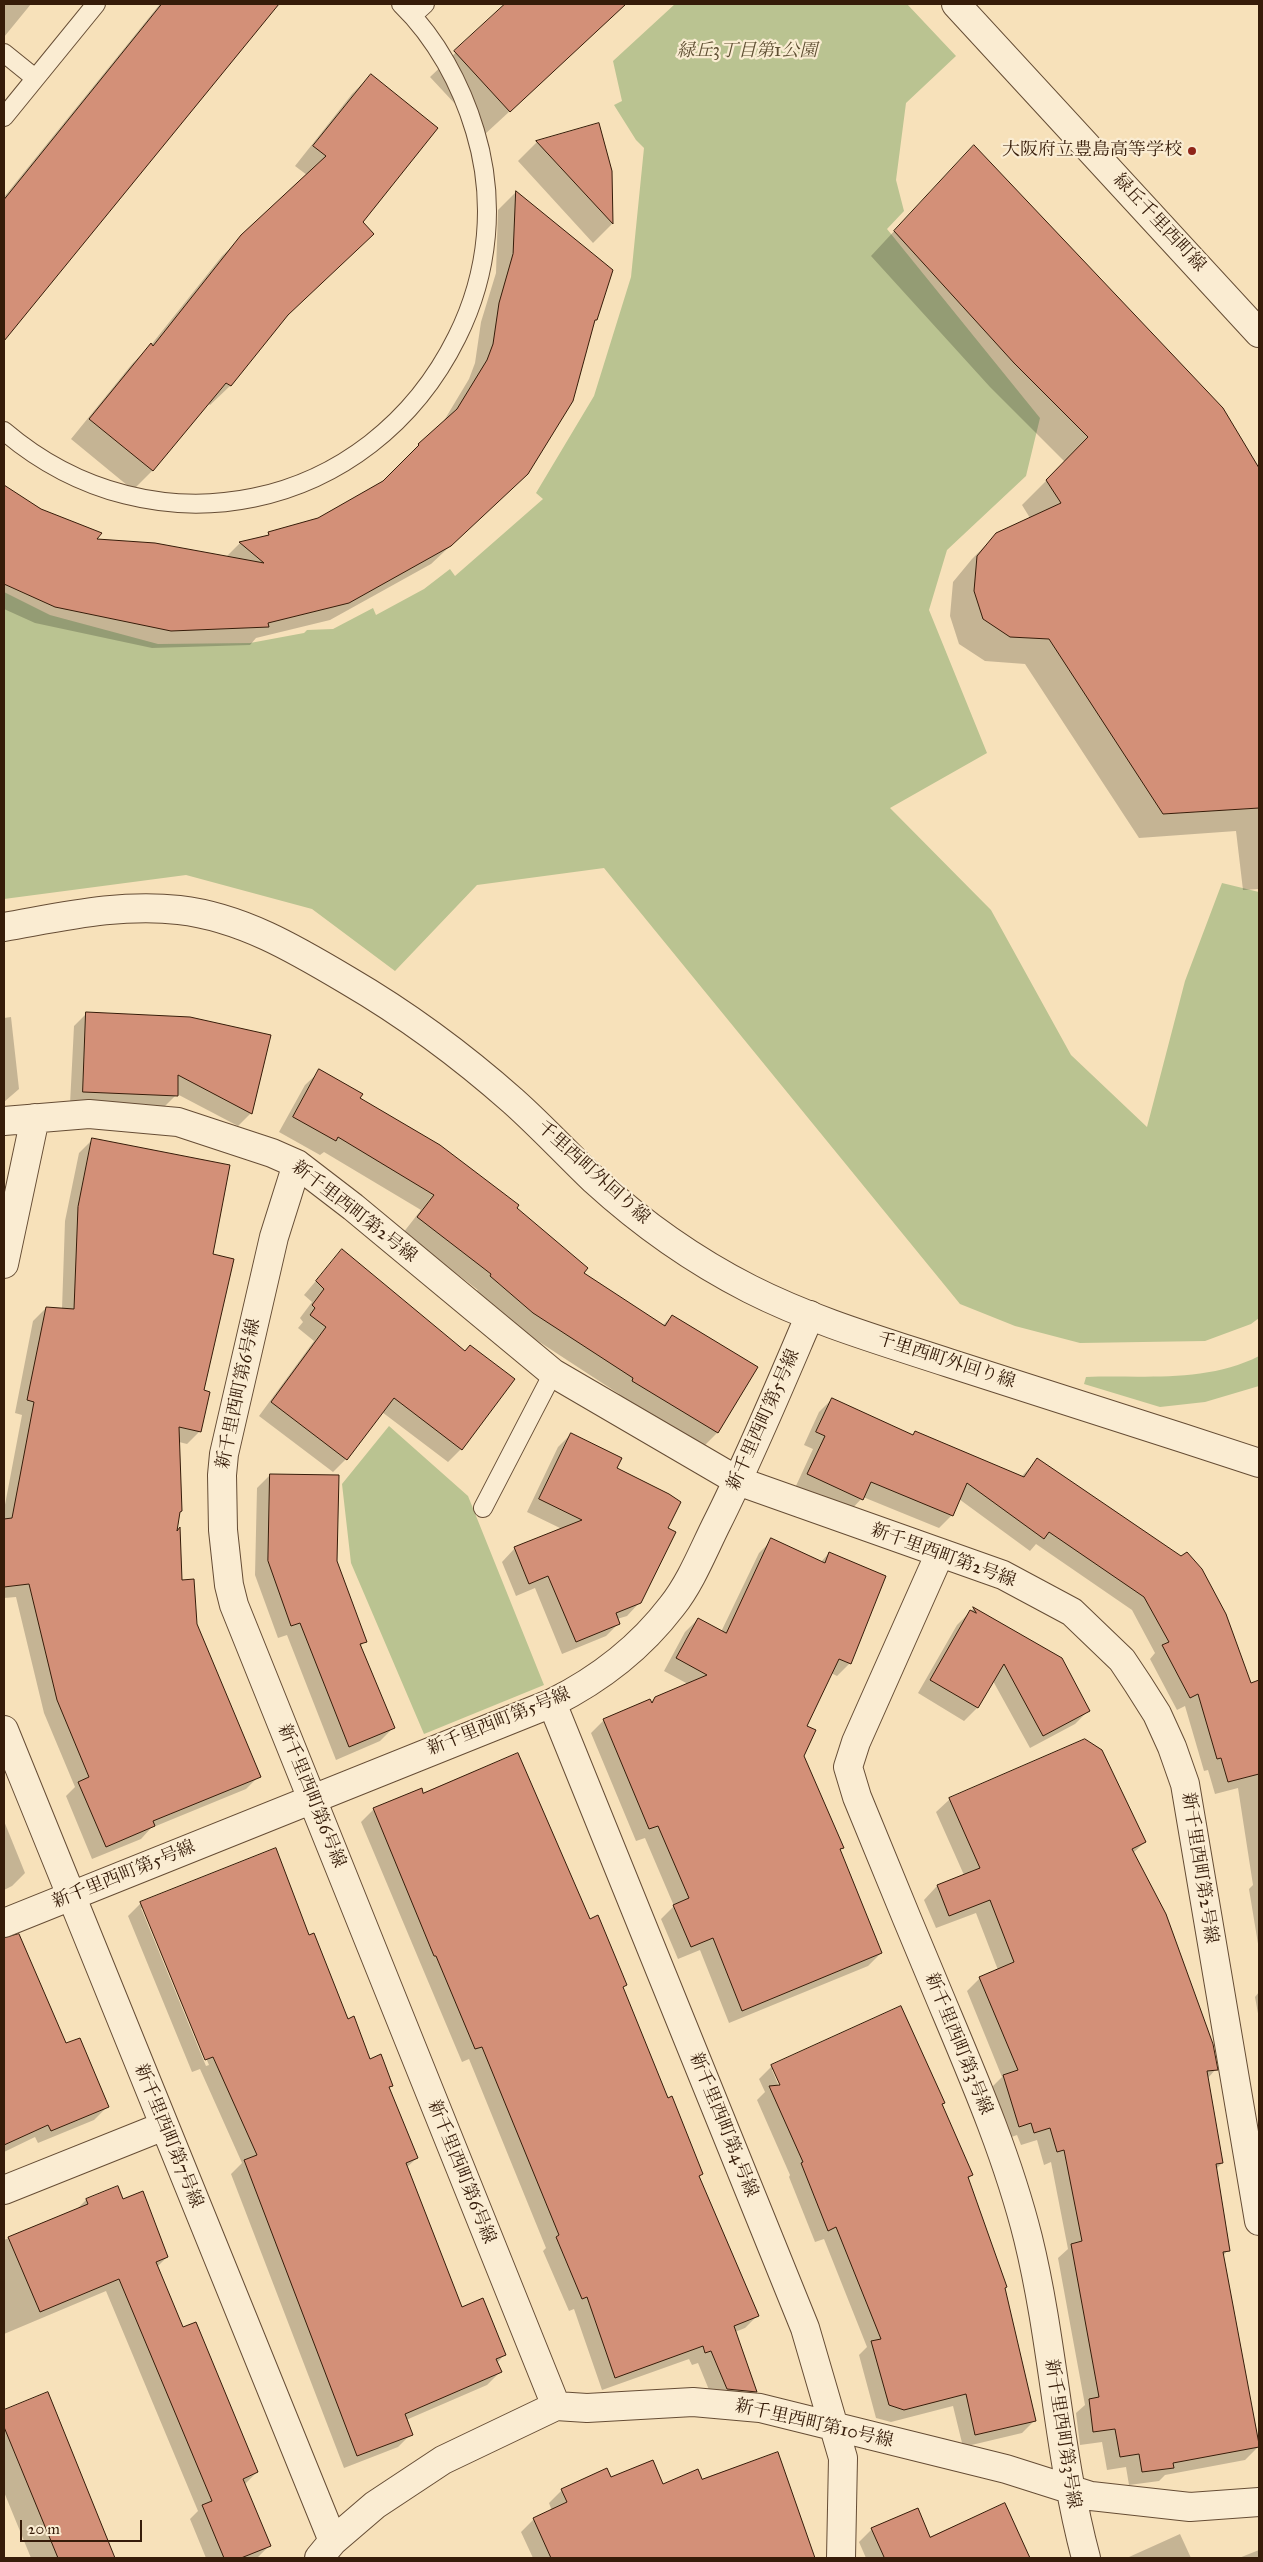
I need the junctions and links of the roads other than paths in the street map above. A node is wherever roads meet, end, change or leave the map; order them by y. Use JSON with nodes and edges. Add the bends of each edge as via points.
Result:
{"nodes":[{"id":1,"x":96,"y":4,"type":"edge"},
{"id":2,"x":956,"y":4,"type":"edge"},
{"id":3,"x":413,"y":8,"type":"edge"},
{"id":4,"x":4,"y":54,"type":"edge"},
{"id":5,"x":35,"y":78,"type":"junction"},
{"id":6,"x":4,"y":117,"type":"edge"},
{"id":7,"x":1259,"y":333,"type":"edge"},
{"id":8,"x":4,"y":431,"type":"edge"},
{"id":9,"x":4,"y":927,"type":"edge"},
{"id":10,"x":35,"y":1118,"type":"junction"},
{"id":11,"x":4,"y":1121,"type":"edge"},
{"id":12,"x":296,"y":1164,"type":"junction"},
{"id":13,"x":4,"y":1264,"type":"edge"},
{"id":14,"x":810,"y":1315,"type":"junction"},
{"id":15,"x":553,"y":1373,"type":"junction"},
{"id":16,"x":1259,"y":1462,"type":"edge"},
{"id":17,"x":738,"y":1481,"type":"junction"},
{"id":18,"x":483,"y":1508,"type":"dead end"},
{"id":19,"x":940,"y":1553,"type":"junction"},
{"id":20,"x":552,"y":1703,"type":"junction"},
{"id":21,"x":4,"y":1730,"type":"edge"},
{"id":22,"x":311,"y":1798,"type":"junction"},
{"id":23,"x":72,"y":1896,"type":"junction"},
{"id":24,"x":4,"y":1923,"type":"edge"},
{"id":25,"x":164,"y":2126,"type":"junction"},
{"id":26,"x":4,"y":2190,"type":"edge"},
{"id":27,"x":1259,"y":2221,"type":"edge"},
{"id":28,"x":556,"y":2406,"type":"junction"},
{"id":29,"x":836,"y":2428,"type":"junction"},
{"id":30,"x":1070,"y":2490,"type":"junction"},
{"id":31,"x":1259,"y":2502,"type":"edge"},
{"id":32,"x":326,"y":2550,"type":"edge"},
{"id":33,"x":841,"y":2558,"type":"edge"},
{"id":34,"x":1086,"y":2558,"type":"edge"}],
"edges":[{"from":1,"to":5,"type":"lane"},
{"from":2,"to":7,"type":"street","name":"緑丘千里西町線"},
{"from":3,"to":8,"type":"lane","via":[[454,78],[470,114],[480,146],[488,216],[478,288],[466,320],[433,380],[410,409],[370,446],[316,477],[260,497],[200,503],[151,501],[90,485],[48,464]]},
{"from":4,"to":5,"type":"lane"},
{"from":5,"to":6,"type":"lane"},
{"from":9,"to":14,"type":"street","name":"千里西町外回り線","via":[[83,912],[143,908],[204,914],[264,934],[373,995],[429,1033],[522,1109],[610,1193],[667,1237],[751,1289]]},
{"from":10,"to":11,"type":"street","name":"新千里西町第2号線"},
{"from":10,"to":12,"type":"street","name":"新千里西町第2号線","via":[[89,1114],[178,1122],[272,1152]]},
{"from":10,"to":13,"type":"street"},
{"from":12,"to":15,"type":"street","name":"新千里西町第2号線","via":[[353,1207]]},
{"from":12,"to":22,"type":"street","name":"新千里西町第6号線","via":[[274,1237],[224,1454],[222,1500],[226,1566],[234,1605]]},
{"from":14,"to":16,"type":"street","name":"千里西町外回り線"},
{"from":14,"to":17,"type":"street","name":"新千里西町第5号線"},
{"from":15,"to":17,"type":"street","name":"新千里西町第2号線"},
{"from":15,"to":18,"type":"lane"},
{"from":17,"to":19,"type":"street","name":"新千里西町第2号線"},
{"from":17,"to":20,"type":"street","name":"新千里西町第5号線","via":[[672,1606],[614,1664],[581,1688]]},
{"from":19,"to":27,"type":"street","name":"新千里西町第2号線","via":[[1003,1575],[1072,1612],[1122,1660],[1156,1714],[1172,1747],[1185,1784]]},
{"from":19,"to":30,"type":"street","name":"新千里西町第3号線","via":[[856,1742],[848,1767],[857,1797],[980,2093],[1009,2171],[1028,2239],[1061,2416]]},
{"from":20,"to":22,"type":"street","name":"新千里西町第5号線"},
{"from":20,"to":29,"type":"street","name":"新千里西町第4号線","via":[[806,2328]]},
{"from":21,"to":23,"type":"street","name":"新千里西町第7号線"},
{"from":22,"to":23,"type":"street","name":"新千里西町第5号線"},
{"from":22,"to":28,"type":"street","name":"新千里西町第6号線"},
{"from":23,"to":24,"type":"street","name":"新千里西町第5号線"},
{"from":23,"to":25,"type":"street","name":"新千里西町第7号線"},
{"from":25,"to":26,"type":"street"},
{"from":25,"to":32,"type":"street","name":"新千里西町第7号線"},
{"from":28,"to":29,"type":"street","name":"新千里西町第10号線","via":[[725,2404],[760,2408]]},
{"from":28,"to":32,"type":"street","name":"新千里西町第10号線","via":[[443,2460],[374,2505]]},
{"from":29,"to":30,"type":"street","name":"新千里西町第10号線","via":[[1006,2469]]},
{"from":29,"to":33,"type":"street","name":"新千里西町第4号線","via":[[843,2458]]},
{"from":30,"to":31,"type":"street","name":"新千里西町第10号線","via":[[1113,2500],[1190,2507]]},
{"from":30,"to":34,"type":"street","name":"新千里西町第3号線"}]}
